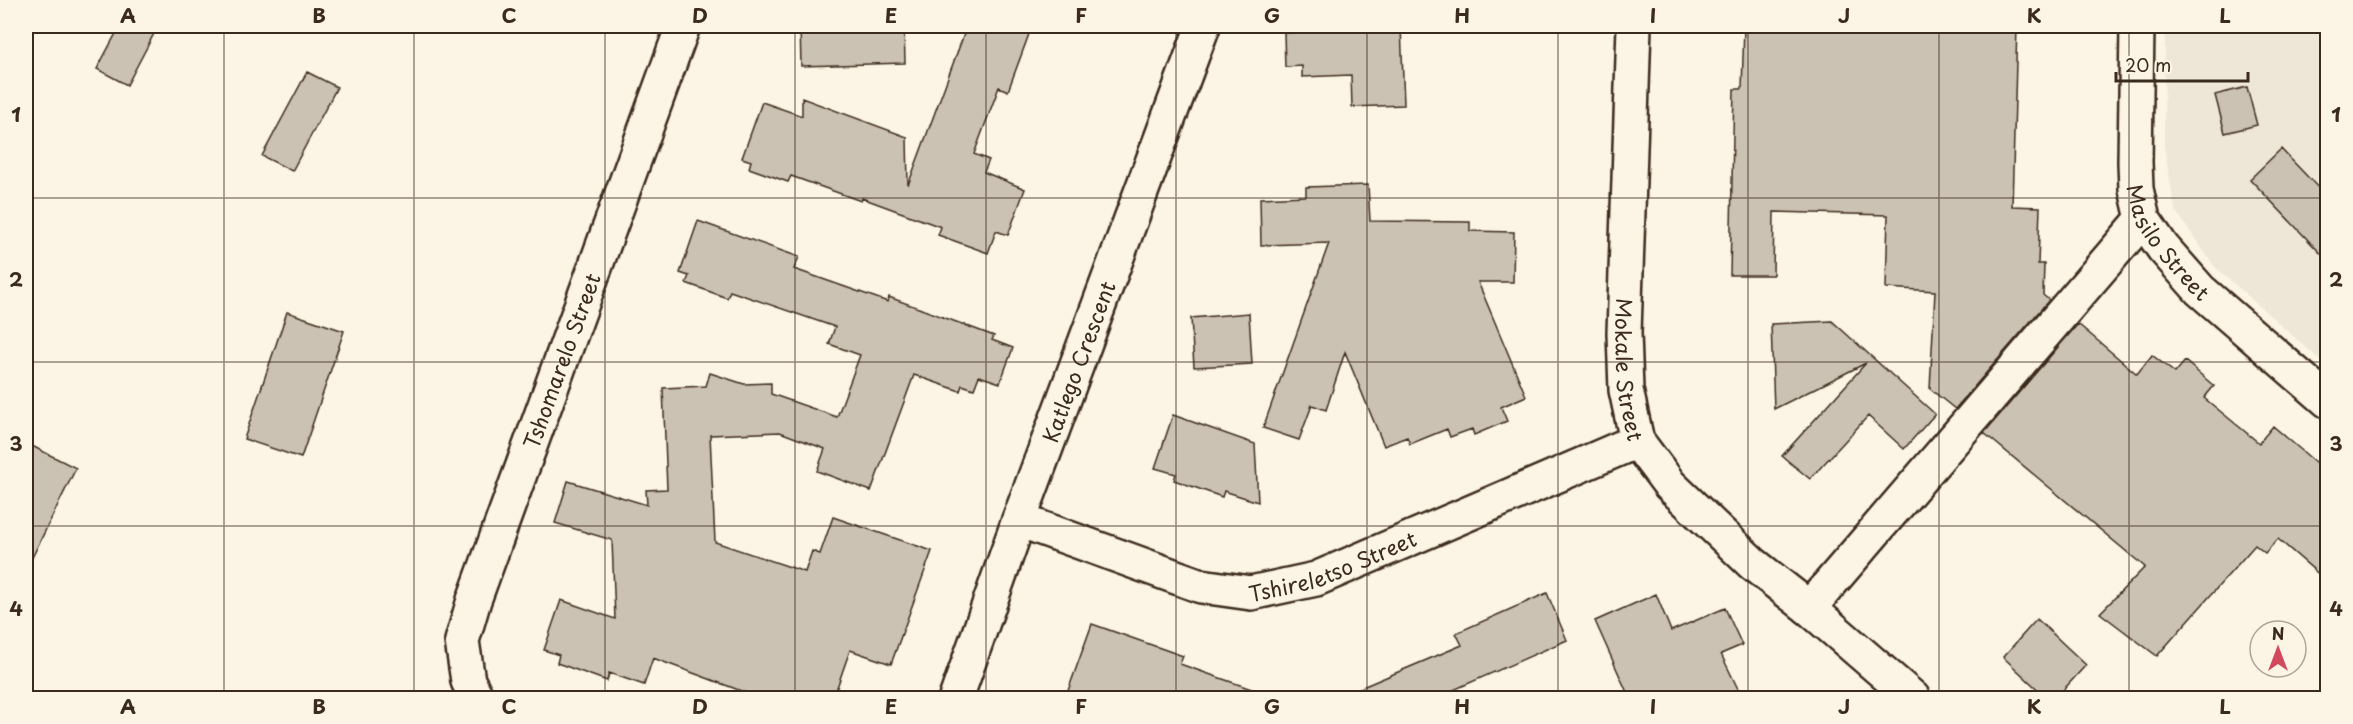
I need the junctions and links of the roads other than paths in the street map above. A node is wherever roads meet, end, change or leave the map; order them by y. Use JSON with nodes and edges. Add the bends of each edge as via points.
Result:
{"nodes":[{"id":1,"x":682,"y":26,"type":"edge"},
{"id":2,"x":1203,"y":26,"type":"edge"},
{"id":3,"x":1634,"y":26,"type":"edge"},
{"id":4,"x":2137,"y":26,"type":"edge"},
{"id":5,"x":2143,"y":219,"type":"junction"},
{"id":6,"x":2328,"y":401,"type":"edge"},
{"id":7,"x":1637,"y":441,"type":"junction"},
{"id":8,"x":1019,"y":520,"type":"junction"},
{"id":9,"x":1809,"y":608,"type":"junction"},
{"id":10,"x":477,"y":699,"type":"edge"},
{"id":11,"x":956,"y":699,"type":"edge"},
{"id":12,"x":1913,"y":699,"type":"edge"}],
"edges":[{"from":1,"to":10,"type":"street","name":"Tshomarelo Street","via":[[474,600],[462,641],[468,681]]},
{"from":2,"to":8,"type":"street","name":"Katlego Crescent"},
{"from":3,"to":7,"type":"street","name":"Mokale Street","via":[[1624,333],[1626,390]]},
{"from":4,"to":5,"type":"street","name":"Masilo Street","via":[[2135,162]]},
{"from":5,"to":6,"type":"street","name":"Masilo Street","via":[[2200,290]]},
{"from":5,"to":9,"type":"street"},
{"from":7,"to":8,"type":"street","name":"Tshireletso Street","via":[[1316,579],[1251,593],[1201,586]]},
{"from":7,"to":9,"type":"street","name":"Mokale Street","via":[[1670,485],[1753,564]]},
{"from":8,"to":11,"type":"street","name":"Katlego Crescent"},
{"from":9,"to":12,"type":"street","name":"Mokale Street"}]}
